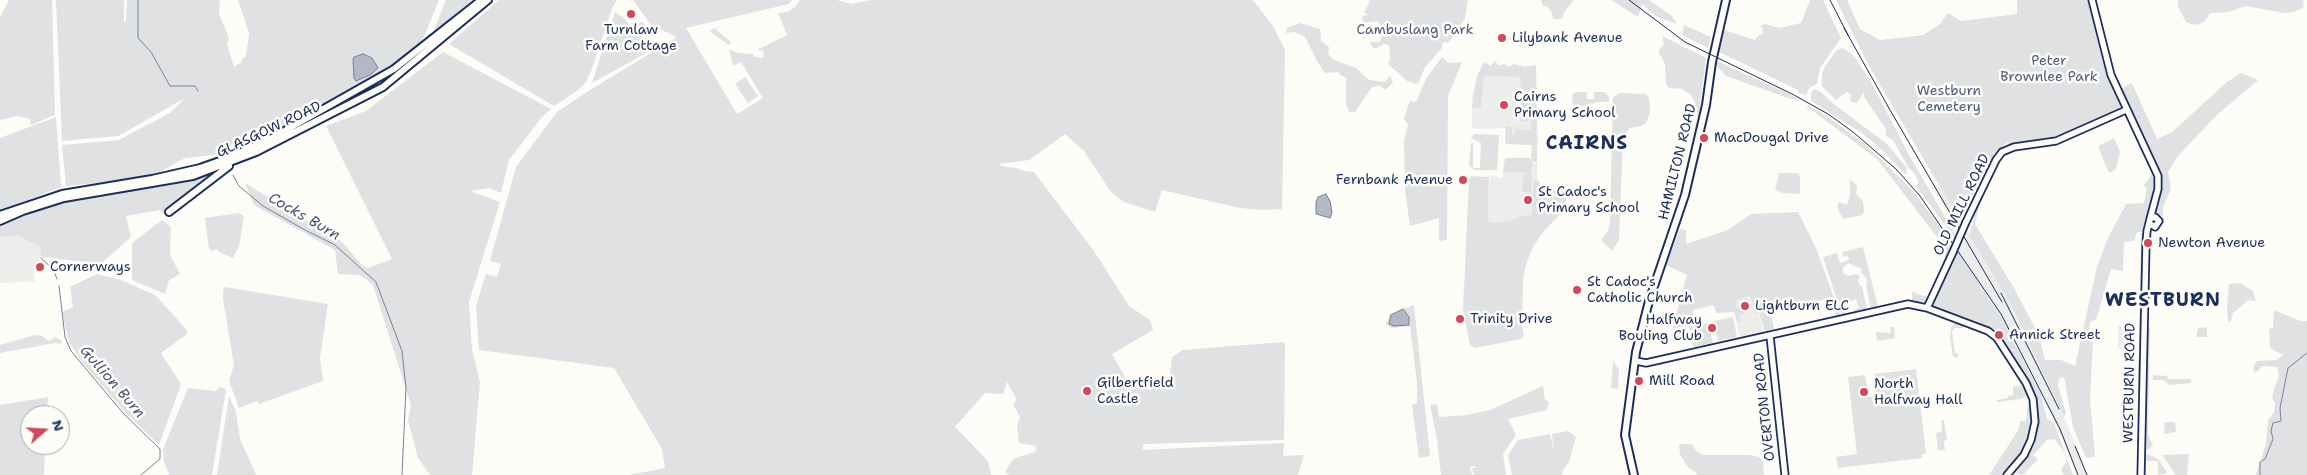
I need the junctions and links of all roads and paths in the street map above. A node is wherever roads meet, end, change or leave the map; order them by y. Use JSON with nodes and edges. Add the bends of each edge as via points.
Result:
{"nodes":[{"id":1,"x":481,"y":0,"type":"edge"},
{"id":2,"x":488,"y":0,"type":"edge"},
{"id":3,"x":1726,"y":0,"type":"edge"},
{"id":4,"x":2092,"y":0,"type":"edge"},
{"id":5,"x":2126,"y":110,"type":"junction"},
{"id":6,"x":234,"y":162,"type":"junction"},
{"id":7,"x":169,"y":212,"type":"dead end"},
{"id":8,"x":0,"y":215,"type":"edge"},
{"id":9,"x":0,"y":221,"type":"edge"},
{"id":10,"x":1927,"y":308,"type":"junction"},
{"id":11,"x":1770,"y":336,"type":"junction"},
{"id":12,"x":1638,"y":362,"type":"junction"},
{"id":13,"x":1634,"y":475,"type":"edge"},
{"id":14,"x":1785,"y":475,"type":"edge"},
{"id":15,"x":2007,"y":475,"type":"edge"},
{"id":16,"x":2141,"y":475,"type":"edge"}],
"edges":[{"from":1,"to":8,"type":"main road","name":"GLASGOW ROAD","via":[[394,69],[232,157],[152,179],[62,194]]},
{"from":2,"to":6,"type":"main road","name":"GLASGOW ROAD","via":[[383,87]]},
{"from":3,"to":12,"type":"main road","name":"HAMILTON ROAD","via":[[1685,195],[1649,301]]},
{"from":4,"to":5,"type":"street","name":"WESTBURN ROAD","via":[[2111,75]]},
{"from":5,"to":10,"type":"street","name":"OLD MILL ROAD","bridge":true,"via":[[2056,141],[2014,147],[2002,152]]},
{"from":5,"to":16,"type":"street","name":"WESTBURN ROAD","via":[[2158,176],[2151,222]]},
{"from":6,"to":7,"type":"main road"},
{"from":6,"to":9,"type":"main road","name":"GLASGOW ROAD","via":[[166,182],[64,198]]},
{"from":10,"to":11,"type":"street","via":[[1908,304]]},
{"from":10,"to":15,"type":"street","via":[[1988,331],[1997,338],[2026,383],[2033,399],[2035,422],[2024,456]]},
{"from":11,"to":12,"type":"street","via":[[1646,363]]},
{"from":11,"to":14,"type":"street","name":"OVERTON ROAD"},
{"from":12,"to":13,"type":"main road","name":"HAMILTON ROAD","via":[[1625,435]]}]}
